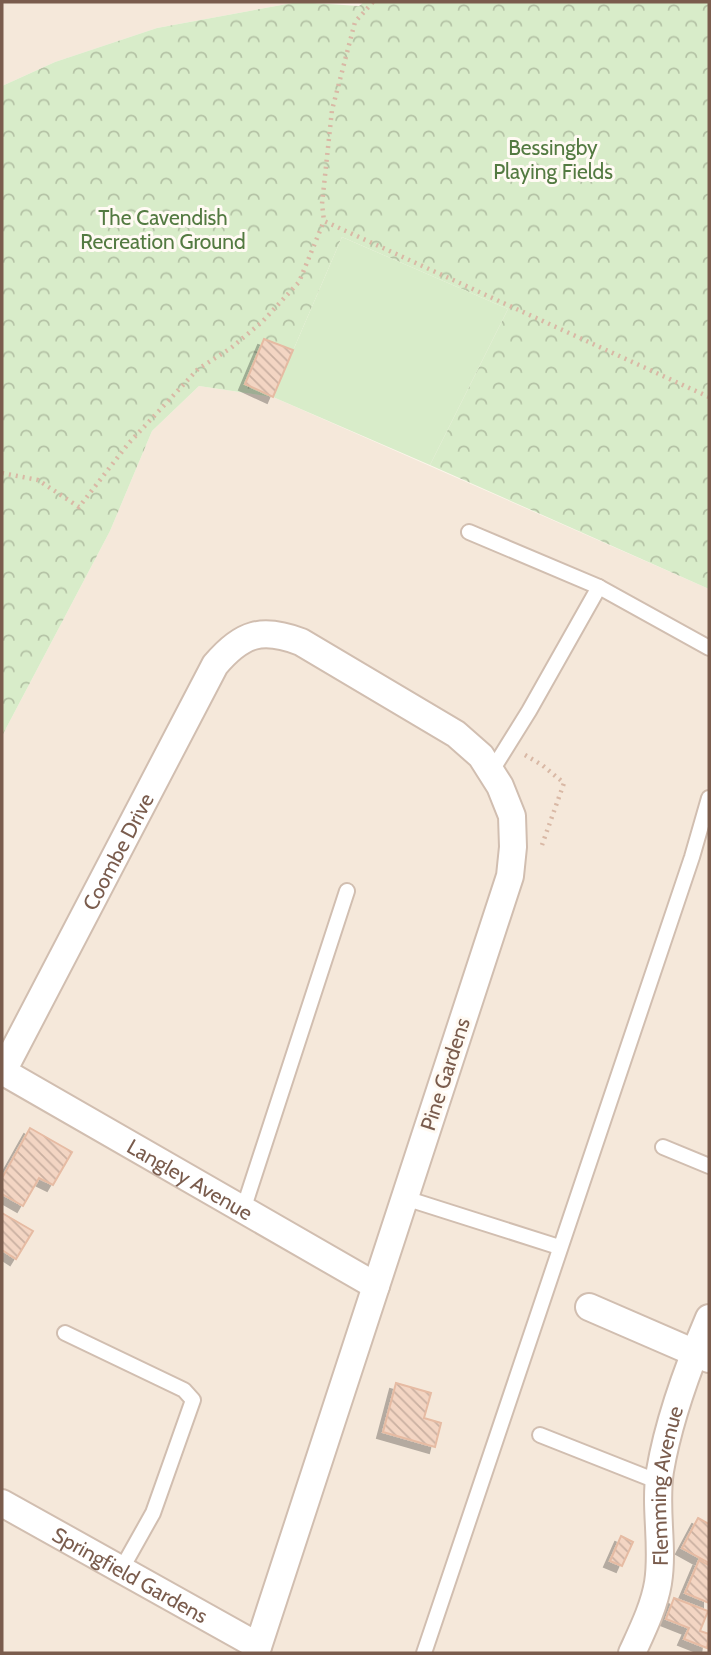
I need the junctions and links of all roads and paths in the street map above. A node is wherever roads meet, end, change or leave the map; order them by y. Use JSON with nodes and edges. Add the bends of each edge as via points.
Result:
{"nodes":[{"id":1,"x":373,"y":2,"type":"edge"},
{"id":2,"x":324,"y":221,"type":"junction"},
{"id":3,"x":709,"y":397,"type":"edge"},
{"id":4,"x":2,"y":473,"type":"edge"},
{"id":5,"x":469,"y":531,"type":"dead end"},
{"id":6,"x":599,"y":587,"type":"junction"},
{"id":7,"x":244,"y":639,"type":"joint"},
{"id":8,"x":709,"y":648,"type":"edge"},
{"id":9,"x":491,"y":772,"type":"junction"},
{"id":10,"x":709,"y":798,"type":"edge"},
{"id":11,"x":347,"y":891,"type":"dead end"},
{"id":12,"x":2,"y":1072,"type":"edge"},
{"id":13,"x":663,"y":1147,"type":"dead end"},
{"id":14,"x":709,"y":1166,"type":"edge"},
{"id":15,"x":405,"y":1198,"type":"junction"},
{"id":16,"x":243,"y":1210,"type":"junction"},
{"id":17,"x":559,"y":1247,"type":"junction"},
{"id":18,"x":376,"y":1286,"type":"junction"},
{"id":19,"x":589,"y":1307,"type":"dead end"},
{"id":20,"x":709,"y":1318,"type":"edge"},
{"id":21,"x":65,"y":1332,"type":"dead end"},
{"id":22,"x":702,"y":1356,"type":"edge"},
{"id":23,"x":540,"y":1435,"type":"dead end"},
{"id":24,"x":659,"y":1482,"type":"junction"},
{"id":25,"x":2,"y":1503,"type":"edge"},
{"id":26,"x":121,"y":1570,"type":"junction"},
{"id":27,"x":257,"y":1649,"type":"edge"},
{"id":28,"x":424,"y":1653,"type":"edge"},
{"id":29,"x":632,"y":1653,"type":"edge"}],
"edges":[{"from":1,"to":2,"type":"path","via":[[355,22],[332,110]]},
{"from":2,"to":3,"type":"path"},
{"from":2,"to":4,"type":"path","via":[[299,282],[262,322],[198,369],[128,444],[79,507],[38,480]]},
{"from":5,"to":6,"type":"lane"},
{"from":6,"to":8,"type":"lane"},
{"from":6,"to":9,"type":"lane"},
{"from":7,"to":9,"type":"street","name":"Pine Gardens","via":[[264,633],[301,642],[456,734]]},
{"from":7,"to":12,"type":"street","name":"Coombe Drive","via":[[215,665]]},
{"from":9,"to":15,"type":"street","name":"Pine Gardens","via":[[512,816],[510,876]]},
{"from":10,"to":17,"type":"lane"},
{"from":11,"to":16,"type":"lane"},
{"from":12,"to":16,"type":"street","name":"Langley Avenue"},
{"from":13,"to":14,"type":"lane"},
{"from":15,"to":17,"type":"lane"},
{"from":15,"to":18,"type":"street","name":"Pine Gardens"},
{"from":16,"to":18,"type":"street","name":"Langley Avenue"},
{"from":17,"to":28,"type":"lane"},
{"from":18,"to":27,"type":"street","name":"Pine Gardens"},
{"from":19,"to":22,"type":"street"},
{"from":20,"to":22,"type":"street","name":"Flemming Avenue"},
{"from":21,"to":26,"type":"lane","via":[[184,1390],[193,1400],[153,1513]]},
{"from":22,"to":24,"type":"street","name":"Flemming Avenue","via":[[675,1409]]},
{"from":23,"to":24,"type":"lane"},
{"from":24,"to":29,"type":"street","name":"Flemming Avenue","via":[[658,1583]]},
{"from":25,"to":26,"type":"street","name":"Springfield Gardens"},
{"from":26,"to":27,"type":"street","name":"Springfield Gardens"}]}
